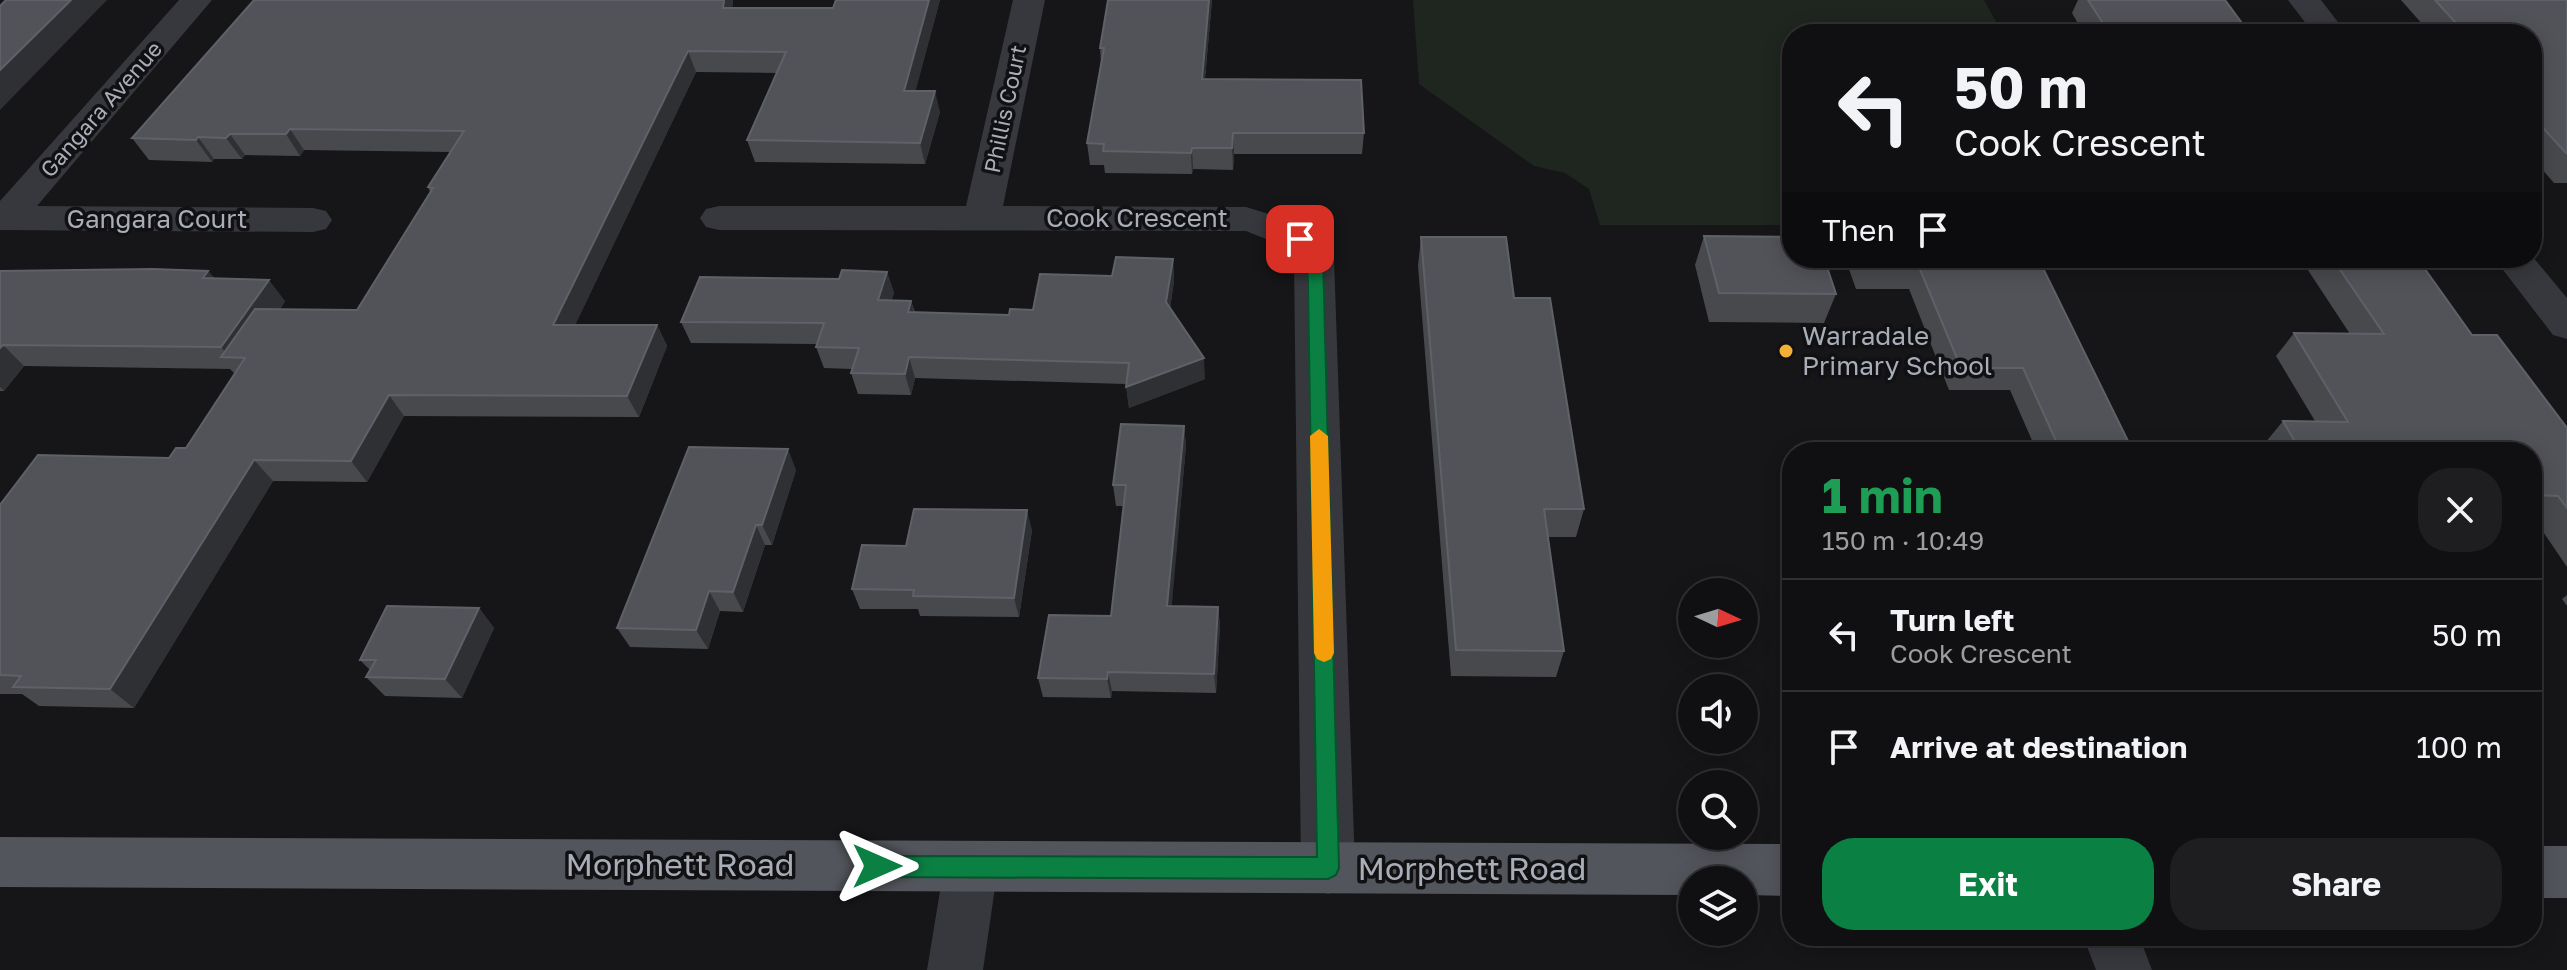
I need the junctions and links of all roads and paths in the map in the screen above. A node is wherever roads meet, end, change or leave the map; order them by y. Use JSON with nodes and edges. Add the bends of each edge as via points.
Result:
{"nodes":[{"id":1,"x":196,"y":0,"type":"edge"},
{"id":2,"x":1029,"y":0,"type":"edge"},
{"id":3,"x":2304,"y":0,"type":"edge"},
{"id":4,"x":2323,"y":24,"type":"edge"},
{"id":5,"x":3,"y":218,"type":"edge"},
{"id":6,"x":719,"y":218,"type":"dead end"},
{"id":7,"x":982,"y":218,"type":"junction"},
{"id":8,"x":313,"y":220,"type":"dead end"},
{"id":9,"x":2521,"y":268,"type":"edge"},
{"id":10,"x":2567,"y":325,"type":"edge"},
{"id":11,"x":0,"y":862,"type":"edge"},
{"id":12,"x":971,"y":867,"type":"junction"},
{"id":13,"x":1328,"y":868,"type":"junction"},
{"id":14,"x":1782,"y":870,"type":"edge"},
{"id":15,"x":2542,"y":872,"type":"edge"},
{"id":16,"x":2567,"y":872,"type":"edge"},
{"id":17,"x":2115,"y":946,"type":"edge"},
{"id":18,"x":955,"y":970,"type":"edge"},
{"id":19,"x":2124,"y":970,"type":"edge"}],
"edges":[{"from":1,"to":5,"type":"street","name":"Gangara Avenue"},
{"from":2,"to":7,"type":"street","name":"Phillis Court"},
{"from":3,"to":4,"type":"street"},
{"from":5,"to":8,"type":"street","name":"Gangara Court"},
{"from":6,"to":7,"type":"street","name":"Cook Crescent"},
{"from":7,"to":13,"type":"street","name":"Cook Crescent","via":[[1246,219],[1300,239],[1315,258]]},
{"from":9,"to":10,"type":"street"},
{"from":11,"to":12,"type":"main road","name":"Morphett Road"},
{"from":12,"to":13,"type":"main road","name":"Morphett Road"},
{"from":12,"to":18,"type":"street"},
{"from":13,"to":14,"type":"main road","name":"Morphett Road"},
{"from":15,"to":16,"type":"main road"},
{"from":17,"to":19,"type":"street"}]}
